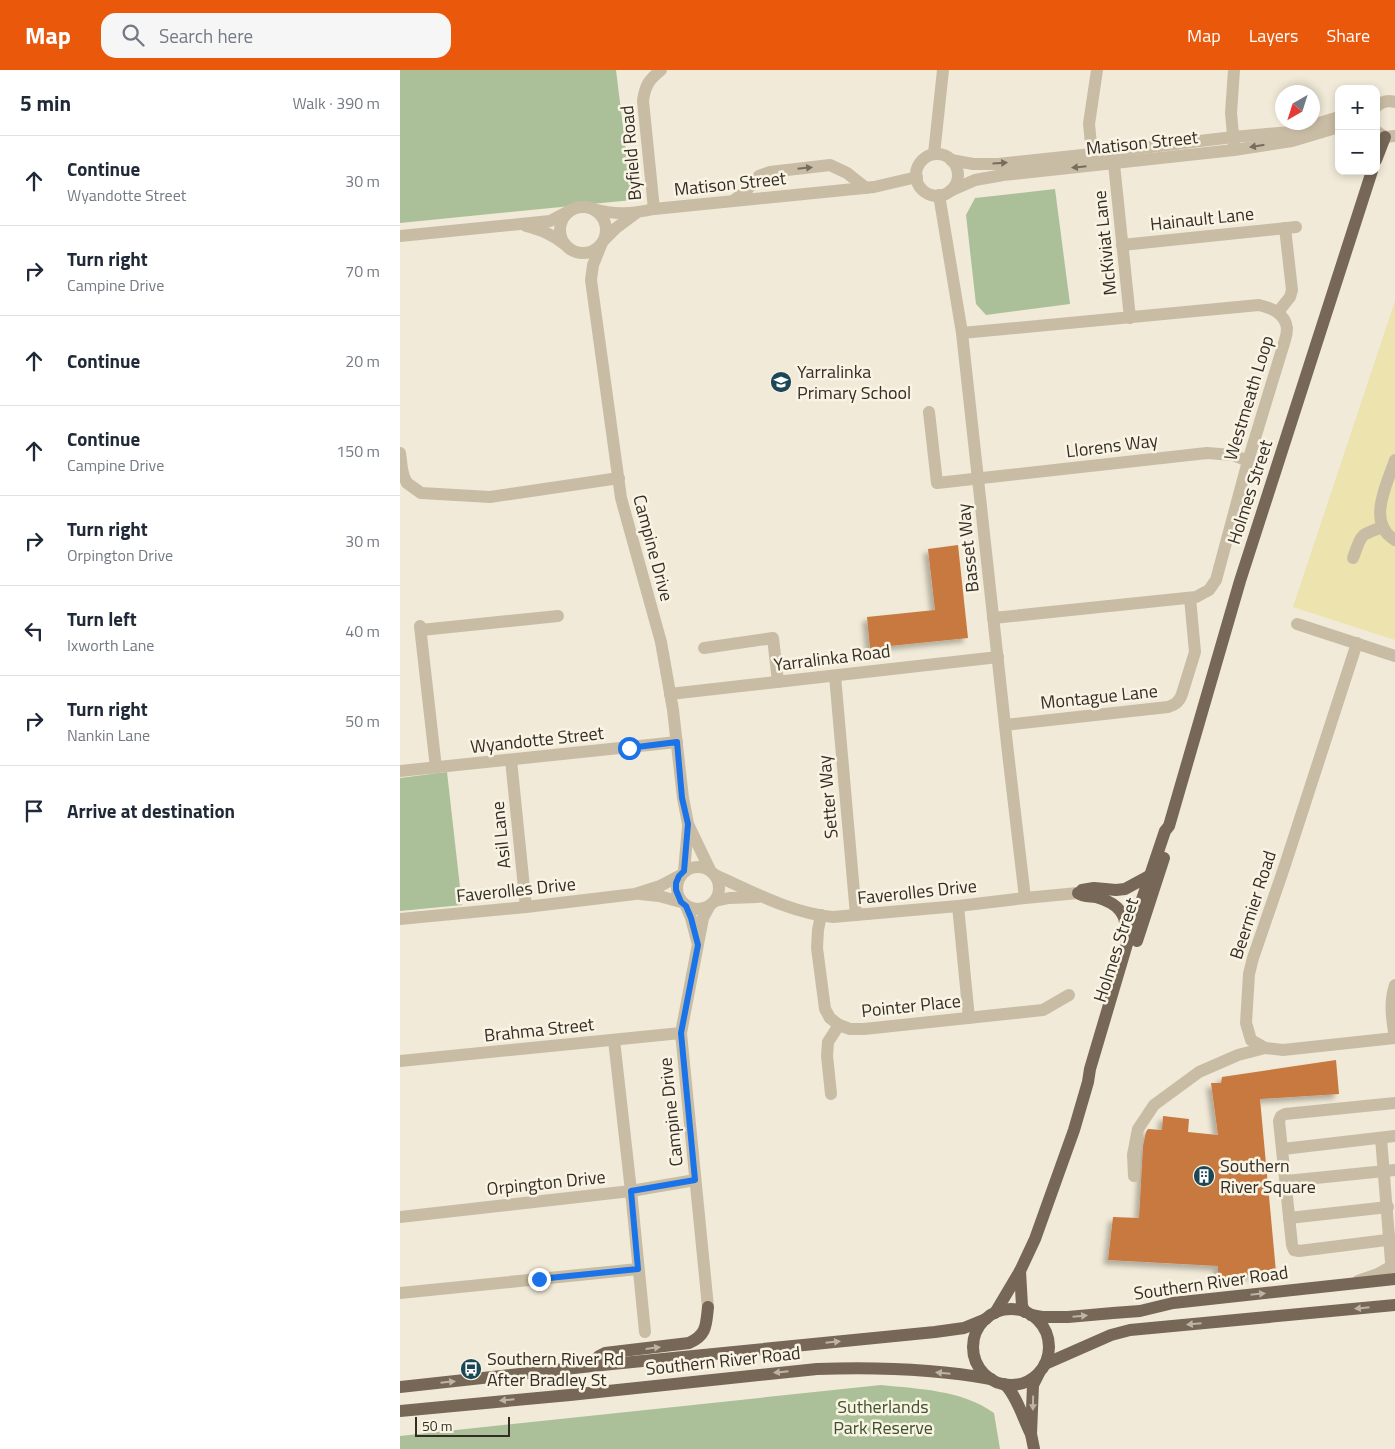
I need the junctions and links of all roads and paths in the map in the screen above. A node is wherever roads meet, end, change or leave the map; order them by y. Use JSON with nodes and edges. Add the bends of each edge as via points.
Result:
{"nodes":[{"id":1,"x":661,"y":70,"type":"edge"},
{"id":2,"x":944,"y":70,"type":"edge"},
{"id":3,"x":1097,"y":70,"type":"edge"},
{"id":4,"x":1234,"y":70,"type":"edge"},
{"id":5,"x":1394,"y":98,"type":"edge"},
{"id":6,"x":1380,"y":104,"type":"edge"},
{"id":7,"x":1335,"y":118,"type":"edge"},
{"id":8,"x":1335,"y":128,"type":"edge"},
{"id":9,"x":1386,"y":134,"type":"edge"},
{"id":10,"x":1234,"y":143,"type":"junction"},
{"id":11,"x":1380,"y":150,"type":"edge"},
{"id":12,"x":934,"y":154,"type":"junction"},
{"id":13,"x":1092,"y":154,"type":"junction"},
{"id":14,"x":951,"y":160,"type":"junction"},
{"id":15,"x":1114,"y":164,"type":"junction"},
{"id":16,"x":1371,"y":175,"type":"edge"},
{"id":17,"x":917,"y":177,"type":"junction"},
{"id":18,"x":866,"y":188,"type":"junction"},
{"id":19,"x":944,"y":194,"type":"junction"},
{"id":20,"x":733,"y":202,"type":"junction"},
{"id":21,"x":593,"y":209,"type":"junction"},
{"id":22,"x":570,"y":210,"type":"junction"},
{"id":23,"x":654,"y":210,"type":"junction"},
{"id":24,"x":634,"y":214,"type":"junction"},
{"id":25,"x":519,"y":225,"type":"junction"},
{"id":26,"x":400,"y":236,"type":"edge"},
{"id":27,"x":603,"y":243,"type":"junction"},
{"id":28,"x":1122,"y":244,"type":"junction"},
{"id":29,"x":566,"y":247,"type":"junction"},
{"id":30,"x":591,"y":280,"type":"junction"},
{"id":31,"x":1278,"y":312,"type":"junction"},
{"id":32,"x":1130,"y":318,"type":"junction"},
{"id":33,"x":962,"y":333,"type":"junction"},
{"id":34,"x":929,"y":412,"type":"dead end"},
{"id":35,"x":400,"y":453,"type":"edge"},
{"id":36,"x":1395,"y":460,"type":"edge"},
{"id":37,"x":1248,"y":461,"type":"junction"},
{"id":38,"x":619,"y":478,"type":"junction"},
{"id":39,"x":979,"y":479,"type":"junction"},
{"id":40,"x":1383,"y":527,"type":"junction"},
{"id":41,"x":1395,"y":540,"type":"edge"},
{"id":42,"x":1354,"y":558,"type":"dead end"},
{"id":43,"x":1190,"y":598,"type":"junction"},
{"id":44,"x":558,"y":616,"type":"dead end"},
{"id":45,"x":993,"y":618,"type":"junction"},
{"id":46,"x":1297,"y":624,"type":"dead end"},
{"id":47,"x":1357,"y":643,"type":"junction"},
{"id":48,"x":704,"y":648,"type":"dead end"},
{"id":49,"x":1395,"y":656,"type":"edge"},
{"id":50,"x":998,"y":657,"type":"junction"},
{"id":51,"x":835,"y":676,"type":"junction"},
{"id":52,"x":778,"y":682,"type":"junction"},
{"id":53,"x":670,"y":694,"type":"junction"},
{"id":54,"x":1005,"y":725,"type":"junction"},
{"id":55,"x":677,"y":742,"type":"junction"},
{"id":56,"x":511,"y":760,"type":"junction"},
{"id":57,"x":436,"y":768,"type":"junction"},
{"id":58,"x":400,"y":771,"type":"edge"},
{"id":59,"x":688,"y":824,"type":"junction"},
{"id":60,"x":1169,"y":826,"type":"junction"},
{"id":61,"x":713,"y":873,"type":"junction"},
{"id":62,"x":682,"y":874,"type":"junction"},
{"id":63,"x":1149,"y":876,"type":"junction"},
{"id":64,"x":1078,"y":893,"type":"junction"},
{"id":65,"x":635,"y":894,"type":"junction"},
{"id":66,"x":763,"y":897,"type":"junction"},
{"id":67,"x":1026,"y":898,"type":"junction"},
{"id":68,"x":713,"y":903,"type":"junction"},
{"id":69,"x":684,"y":904,"type":"junction"},
{"id":70,"x":958,"y":906,"type":"junction"},
{"id":71,"x":526,"y":907,"type":"junction"},
{"id":72,"x":856,"y":915,"type":"junction"},
{"id":73,"x":821,"y":916,"type":"junction"},
{"id":74,"x":400,"y":920,"type":"edge"},
{"id":75,"x":698,"y":945,"type":"junction"},
{"id":76,"x":1395,"y":985,"type":"edge"},
{"id":77,"x":1069,"y":995,"type":"dead end"},
{"id":78,"x":970,"y":1018,"type":"junction"},
{"id":79,"x":839,"y":1025,"type":"junction"},
{"id":80,"x":681,"y":1033,"type":"junction"},
{"id":81,"x":1100,"y":1035,"type":"junction"},
{"id":82,"x":1395,"y":1038,"type":"edge"},
{"id":83,"x":614,"y":1040,"type":"junction"},
{"id":84,"x":1265,"y":1048,"type":"junction"},
{"id":85,"x":400,"y":1061,"type":"edge"},
{"id":86,"x":1088,"y":1082,"type":"junction"},
{"id":87,"x":831,"y":1094,"type":"dead end"},
{"id":88,"x":1395,"y":1103,"type":"edge"},
{"id":89,"x":1395,"y":1136,"type":"edge"},
{"id":90,"x":1381,"y":1138,"type":"junction"},
{"id":91,"x":1283,"y":1149,"type":"junction"},
{"id":92,"x":1389,"y":1170,"type":"edge"},
{"id":93,"x":1134,"y":1176,"type":"dead end"},
{"id":94,"x":695,"y":1180,"type":"junction"},
{"id":95,"x":1286,"y":1181,"type":"junction"},
{"id":96,"x":631,"y":1191,"type":"junction"},
{"id":97,"x":1388,"y":1207,"type":"junction"},
{"id":98,"x":400,"y":1217,"type":"edge"},
{"id":99,"x":1290,"y":1218,"type":"junction"},
{"id":100,"x":1392,"y":1240,"type":"edge"},
{"id":101,"x":1394,"y":1267,"type":"edge"},
{"id":102,"x":638,"y":1269,"type":"junction"},
{"id":103,"x":1020,"y":1271,"type":"junction"},
{"id":104,"x":1395,"y":1279,"type":"edge"},
{"id":105,"x":1351,"y":1284,"type":"junction"},
{"id":106,"x":400,"y":1293,"type":"edge"},
{"id":107,"x":1395,"y":1305,"type":"edge"},
{"id":108,"x":708,"y":1307,"type":"joint"},
{"id":109,"x":1028,"y":1314,"type":"junction"},
{"id":110,"x":991,"y":1316,"type":"junction"},
{"id":111,"x":645,"y":1332,"type":"dead end"},
{"id":112,"x":592,"y":1366,"type":"junction"},
{"id":113,"x":1042,"y":1369,"type":"junction"},
{"id":114,"x":991,"y":1379,"type":"junction"},
{"id":115,"x":1004,"y":1384,"type":"junction"},
{"id":116,"x":400,"y":1387,"type":"edge"},
{"id":117,"x":400,"y":1411,"type":"edge"},
{"id":118,"x":1031,"y":1434,"type":"junction"},
{"id":119,"x":1034,"y":1449,"type":"edge"}],
"edges":[{"from":1,"to":23,"type":"street","name":"Byfield Road","via":[[650,80],[642,101]]},
{"from":2,"to":12,"type":"street"},
{"from":3,"to":13,"type":"street","via":[[1089,124]]},
{"from":4,"to":10,"type":"street","via":[[1231,113]]},
{"from":5,"to":6,"type":"street"},
{"from":7,"to":10,"type":"street","name":"Matison Street","via":[[1290,132]]},
{"from":8,"to":10,"type":"street","name":"Matison Street","one_way":true,"via":[[1292,140]]},
{"from":9,"to":11,"type":"main road"},
{"from":10,"to":13,"type":"street","name":"Matison Street"},
{"from":10,"to":15,"type":"street","name":"Matison Street"},
{"from":12,"to":14,"type":"street"},
{"from":12,"to":17,"type":"street","via":[[922,161]]},
{"from":14,"to":13,"type":"street","name":"Matison Street","one_way":true,"via":[[998,164]]},
{"from":14,"to":19,"type":"street","via":[[956,166],[958,180]]},
{"from":15,"to":19,"type":"street","name":"Matison Street","one_way":true,"via":[[975,180]]},
{"from":15,"to":28,"type":"street","name":"McKiviat Lane"},
{"from":16,"to":60,"type":"main road","name":"Holmes Street","via":[[1240,581]]},
{"from":17,"to":18,"type":"street","name":"Matison Street"},
{"from":17,"to":19,"type":"street","via":[[927,193]]},
{"from":18,"to":20,"type":"street","name":"Matison Street"},
{"from":20,"to":18,"type":"street","one_way":true,"via":[[759,176],[830,165],[847,172]]},
{"from":19,"to":33,"type":"street","name":"Basset Way"},
{"from":20,"to":23,"type":"street","name":"Matison Street"},
{"from":21,"to":22,"type":"street","via":[[578,207]]},
{"from":21,"to":24,"type":"street","name":"Matison Street","via":[[610,214]]},
{"from":21,"to":27,"type":"street","via":[[604,220]]},
{"from":22,"to":25,"type":"street","via":[[550,221]]},
{"from":22,"to":29,"type":"street","via":[[559,229]]},
{"from":23,"to":24,"type":"street","name":"Matison Street"},
{"from":24,"to":27,"type":"street","name":"Matison Street"},
{"from":25,"to":26,"type":"street"},
{"from":25,"to":29,"type":"street","via":[[554,236]]},
{"from":27,"to":29,"type":"street","via":[[584,254]]},
{"from":27,"to":30,"type":"street","name":"Campine Drive","via":[[593,265]]},
{"from":28,"to":31,"type":"street","name":"Hainault Lane","via":[[1291,227],[1292,290]]},
{"from":28,"to":32,"type":"street","name":"McKiviat Lane"},
{"from":29,"to":30,"type":"street","name":"Campine Drive","via":[[581,262]]},
{"from":30,"to":38,"type":"street","name":"Campine Drive"},
{"from":31,"to":32,"type":"street","name":"Westmeath Loop","via":[[1259,305]]},
{"from":31,"to":37,"type":"street","name":"Westmeath Loop","via":[[1287,328],[1286,340]]},
{"from":32,"to":33,"type":"street","name":"Westmeath Loop"},
{"from":33,"to":39,"type":"street","name":"Basset Way"},
{"from":34,"to":39,"type":"street","name":"Llorens Way","via":[[937,483]]},
{"from":35,"to":38,"type":"street","via":[[407,483],[421,493],[490,498]]},
{"from":36,"to":40,"type":"street","via":[[1380,504]]},
{"from":37,"to":39,"type":"street","name":"Llorens Way","via":[[1233,455],[1207,452]]},
{"from":37,"to":43,"type":"street","name":"Westmeath Loop","via":[[1216,580],[1205,593]]},
{"from":38,"to":53,"type":"street","name":"Campine Drive","via":[[621,498],[661,642]]},
{"from":39,"to":45,"type":"street","name":"Basset Way"},
{"from":40,"to":41,"type":"street"},
{"from":40,"to":42,"type":"street","via":[[1360,538]]},
{"from":43,"to":45,"type":"street","name":"Westmeath Loop"},
{"from":43,"to":54,"type":"street","name":"Montague Lane","via":[[1195,652],[1181,699],[1176,704]]},
{"from":44,"to":57,"type":"street","via":[[421,628]]},
{"from":45,"to":50,"type":"street","name":"Basset Way"},
{"from":46,"to":47,"type":"street"},
{"from":47,"to":49,"type":"street"},
{"from":47,"to":84,"type":"street","name":"Beermier Road","via":[[1249,974],[1246,1023],[1251,1040]]},
{"from":48,"to":52,"type":"street","via":[[773,638]]},
{"from":50,"to":51,"type":"street","name":"Yarralinka Road"},
{"from":50,"to":54,"type":"street","name":"Basset Way"},
{"from":51,"to":52,"type":"street","name":"Yarralinka Road"},
{"from":51,"to":72,"type":"street","name":"Setter Way"},
{"from":52,"to":53,"type":"street","name":"Yarralinka Road"},
{"from":53,"to":55,"type":"street","name":"Campine Drive"},
{"from":54,"to":67,"type":"street","name":"Basset Way"},
{"from":55,"to":56,"type":"street","name":"Wyandotte Street"},
{"from":55,"to":59,"type":"street","name":"Campine Drive"},
{"from":56,"to":57,"type":"street","name":"Wyandotte Street"},
{"from":56,"to":71,"type":"street","name":"Asil Lane"},
{"from":57,"to":58,"type":"street","name":"Wyandotte Street"},
{"from":59,"to":61,"type":"street","name":"Campine Drive"},
{"from":59,"to":62,"type":"street","name":"Campine Drive"},
{"from":60,"to":63,"type":"main road","name":"Holmes Street"},
{"from":60,"to":86,"type":"main road","name":"Holmes Street","via":[[1171,832],[1154,892],[1095,1071]]},
{"from":61,"to":62,"type":"street","via":[[698,866],[690,867]]},
{"from":61,"to":66,"type":"street","name":"Faverolles Drive"},
{"from":61,"to":68,"type":"street","via":[[719,888]]},
{"from":62,"to":65,"type":"street","name":"Faverolles Drive"},
{"from":62,"to":69,"type":"street","via":[[676,890]]},
{"from":63,"to":64,"type":"main road","via":[[1125,889],[1094,888]]},
{"from":63,"to":81,"type":"main road","name":"Holmes Street"},
{"from":64,"to":67,"type":"street","name":"Faverolles Drive"},
{"from":64,"to":81,"type":"main road","via":[[1110,902],[1125,918],[1121,948],[1100,1008]]},
{"from":65,"to":69,"type":"street","name":"Faverolles Drive","via":[[659,896]]},
{"from":65,"to":71,"type":"street","name":"Faverolles Drive"},
{"from":66,"to":68,"type":"street","name":"Faverolles Drive","via":[[729,898]]},
{"from":66,"to":73,"type":"street","name":"Faverolles Drive"},
{"from":67,"to":70,"type":"street","name":"Faverolles Drive"},
{"from":68,"to":69,"type":"street","via":[[698,909]]},
{"from":68,"to":75,"type":"street","name":"Campine Drive","via":[[703,918]]},
{"from":69,"to":75,"type":"street","name":"Campine Drive"},
{"from":70,"to":72,"type":"street","name":"Faverolles Drive"},
{"from":70,"to":78,"type":"street"},
{"from":71,"to":74,"type":"street","name":"Faverolles Drive"},
{"from":72,"to":73,"type":"street","name":"Faverolles Drive"},
{"from":73,"to":79,"type":"street","name":"Pointer Place","via":[[817,939],[824,1004],[830,1018]]},
{"from":75,"to":80,"type":"street","name":"Campine Drive"},
{"from":76,"to":82,"type":"street","via":[[1390,1010]]},
{"from":77,"to":78,"type":"street","name":"Pointer Place","via":[[1044,1010]]},
{"from":78,"to":79,"type":"street","name":"Pointer Place","via":[[864,1029]]},
{"from":79,"to":87,"type":"street","via":[[828,1042]]},
{"from":80,"to":83,"type":"street","name":"Brahma Street"},
{"from":80,"to":94,"type":"street","name":"Campine Drive"},
{"from":81,"to":86,"type":"main road","name":"Holmes Street"},
{"from":82,"to":84,"type":"street","via":[[1283,1050]]},
{"from":83,"to":85,"type":"street","name":"Brahma Street"},
{"from":83,"to":96,"type":"street"},
{"from":84,"to":93,"type":"street","via":[[1238,1055],[1199,1072],[1154,1105],[1138,1129],[1133,1154]]},
{"from":86,"to":103,"type":"main road","name":"Holmes Street","via":[[1048,1204]]},
{"from":88,"to":91,"type":"street","via":[[1285,1114],[1279,1121]]},
{"from":89,"to":90,"type":"street"},
{"from":90,"to":91,"type":"street"},
{"from":90,"to":92,"type":"street"},
{"from":91,"to":95,"type":"street"},
{"from":92,"to":95,"type":"street"},
{"from":92,"to":97,"type":"street"},
{"from":94,"to":96,"type":"street","name":"Orpington Drive"},
{"from":94,"to":108,"type":"street","name":"Campine Drive"},
{"from":95,"to":99,"type":"street"},
{"from":96,"to":98,"type":"street","name":"Orpington Drive"},
{"from":96,"to":102,"type":"street"},
{"from":97,"to":99,"type":"street"},
{"from":97,"to":100,"type":"street"},
{"from":99,"to":100,"type":"street","via":[[1294,1250]]},
{"from":100,"to":101,"type":"street"},
{"from":101,"to":105,"type":"street"},
{"from":102,"to":106,"type":"street"},
{"from":102,"to":111,"type":"street"},
{"from":103,"to":109,"type":"main road","name":"Holmes Street","via":[[1022,1306]]},
{"from":103,"to":110,"type":"main road","name":"Holmes Street"},
{"from":104,"to":105,"type":"main road","name":"Southern River Road"},
{"from":109,"to":105,"type":"main road","name":"Southern River Road","one_way":true,"via":[[1068,1317],[1140,1311],[1173,1303]]},
{"from":107,"to":113,"type":"main road","name":"Southern River Road","one_way":true,"via":[[1130,1330],[1111,1335]]},
{"from":112,"to":108,"type":"main road","one_way":true,"via":[[598,1356],[605,1353],[696,1340],[706,1327]]},
{"from":109,"to":110,"type":"main road","via":[[1007,1310]]},
{"from":109,"to":113,"type":"main road","via":[[1038,1321],[1048,1337],[1048,1356]]},
{"from":112,"to":110,"type":"main road","name":"Southern River Road","one_way":true,"via":[[935,1332],[964,1328]]},
{"from":110,"to":114,"type":"main road","via":[[976,1333],[974,1350],[979,1367]]},
{"from":116,"to":112,"type":"main road","name":"Southern River Road","one_way":true},
{"from":113,"to":115,"type":"main road","via":[[1029,1381],[1017,1385]]},
{"from":113,"to":118,"type":"main road","one_way":true,"via":[[1033,1385]]},
{"from":114,"to":115,"type":"main road"},
{"from":114,"to":117,"type":"main road","name":"Southern River Road","one_way":true,"via":[[896,1369],[816,1369]]},
{"from":115,"to":118,"type":"main road","via":[[1012,1392]]},
{"from":118,"to":119,"type":"main road"}]}
